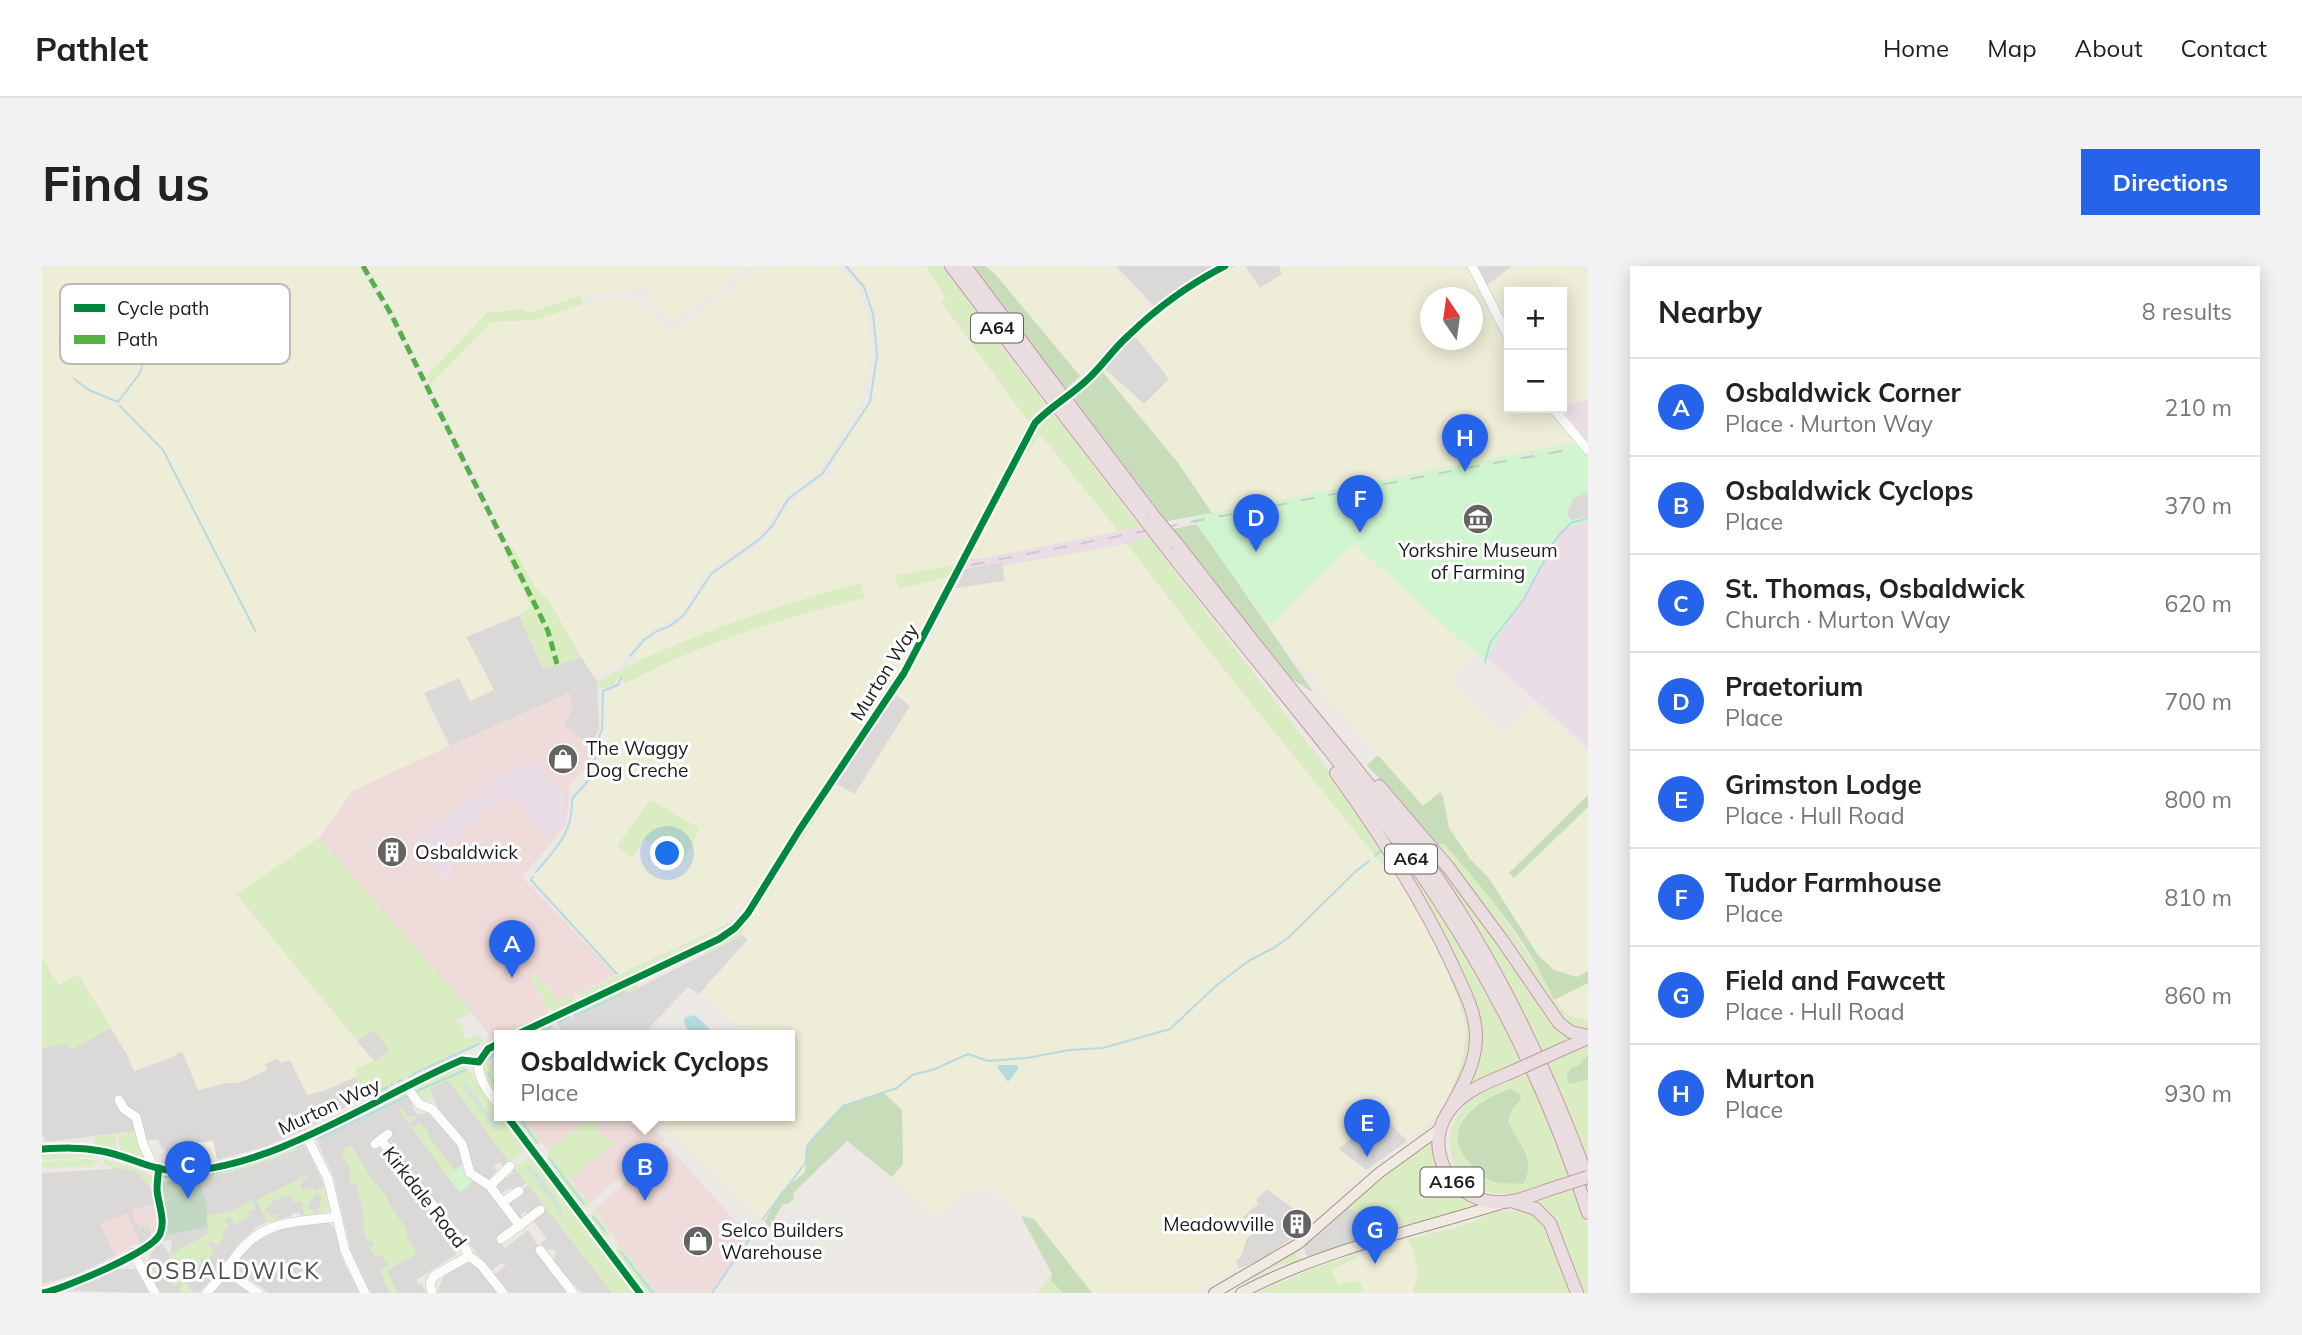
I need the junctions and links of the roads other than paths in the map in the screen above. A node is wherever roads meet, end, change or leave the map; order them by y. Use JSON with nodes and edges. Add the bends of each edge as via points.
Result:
{"nodes":[{"id":1,"x":951,"y":266,"type":"edge"},
{"id":2,"x":965,"y":266,"type":"edge"},
{"id":3,"x":1225,"y":266,"type":"edge"},
{"id":4,"x":1472,"y":266,"type":"edge"},
{"id":5,"x":1504,"y":328,"type":"edge"},
{"id":6,"x":1048,"y":385,"type":"junction"},
{"id":7,"x":1557,"y":413,"type":"edge"},
{"id":8,"x":1588,"y":450,"type":"edge"},
{"id":9,"x":1171,"y":545,"type":"junction"},
{"id":10,"x":1296,"y":711,"type":"junction"},
{"id":11,"x":1350,"y":761,"type":"junction"},
{"id":12,"x":527,"y":1030,"type":"edge"},
{"id":13,"x":1588,"y":1037,"type":"edge"},
{"id":14,"x":494,"y":1046,"type":"edge"},
{"id":15,"x":479,"y":1062,"type":"junction"},
{"id":16,"x":410,"y":1092,"type":"junction"},
{"id":17,"x":494,"y":1098,"type":"edge"},
{"id":18,"x":119,"y":1100,"type":"dead end"},
{"id":19,"x":1451,"y":1109,"type":"junction"},
{"id":20,"x":511,"y":1121,"type":"edge"},
{"id":21,"x":1441,"y":1128,"type":"junction"},
{"id":22,"x":381,"y":1139,"type":"dead end"},
{"id":23,"x":309,"y":1140,"type":"junction"},
{"id":24,"x":42,"y":1149,"type":"edge"},
{"id":25,"x":510,"y":1166,"type":"dead end"},
{"id":26,"x":157,"y":1172,"type":"junction"},
{"id":27,"x":1588,"y":1178,"type":"edge"},
{"id":28,"x":490,"y":1186,"type":"junction"},
{"id":29,"x":519,"y":1191,"type":"dead end"},
{"id":30,"x":1507,"y":1202,"type":"junction"},
{"id":31,"x":502,"y":1203,"type":"junction"},
{"id":32,"x":540,"y":1210,"type":"dead end"},
{"id":33,"x":1588,"y":1213,"type":"edge"},
{"id":34,"x":337,"y":1217,"type":"junction"},
{"id":35,"x":520,"y":1226,"type":"junction"},
{"id":36,"x":501,"y":1239,"type":"dead end"},
{"id":37,"x":132,"y":1254,"type":"junction"},
{"id":38,"x":547,"y":1254,"type":"dead end"},
{"id":39,"x":469,"y":1256,"type":"junction"},
{"id":40,"x":226,"y":1270,"type":"junction"},
{"id":41,"x":43,"y":1293,"type":"edge"},
{"id":42,"x":155,"y":1293,"type":"edge"},
{"id":43,"x":206,"y":1293,"type":"edge"},
{"id":44,"x":258,"y":1293,"type":"edge"},
{"id":45,"x":365,"y":1293,"type":"edge"},
{"id":46,"x":432,"y":1293,"type":"edge"},
{"id":47,"x":503,"y":1293,"type":"edge"},
{"id":48,"x":573,"y":1293,"type":"edge"},
{"id":49,"x":640,"y":1293,"type":"edge"},
{"id":50,"x":1214,"y":1293,"type":"edge"},
{"id":51,"x":1241,"y":1293,"type":"edge"},
{"id":52,"x":1577,"y":1293,"type":"edge"}],
"edges":[{"from":1,"to":6,"type":"highway","number":"A64"},
{"from":2,"to":6,"type":"highway","number":"A64"},
{"from":3,"to":12,"type":"street","name":"Murton Way","via":[[1156,311],[1035,423],[904,673],[735,928]]},
{"from":4,"to":5,"type":"street"},
{"from":6,"to":9,"type":"highway","number":"A64","bridge":true},
{"from":7,"to":8,"type":"street"},
{"from":9,"to":10,"type":"highway","number":"A64"},
{"from":9,"to":11,"type":"highway","number":"A64"},
{"from":10,"to":19,"type":"highway","via":[[1411,885],[1469,1002],[1476,1036],[1474,1059]]},
{"from":10,"to":33,"type":"highway","number":"A64","via":[[1408,854],[1484,975],[1544,1095]]},
{"from":11,"to":13,"type":"highway","via":[[1371,778],[1448,867],[1559,1023]]},
{"from":11,"to":27,"type":"highway","number":"A64","via":[[1440,881],[1493,969],[1531,1041]]},
{"from":13,"to":19,"type":"highway","bridge":true,"via":[[1469,1093]]},
{"from":14,"to":15,"type":"street"},
{"from":15,"to":16,"type":"street","name":"Murton Way","via":[[462,1060]]},
{"from":15,"to":17,"type":"street","via":[[481,1078]]},
{"from":16,"to":23,"type":"street","name":"Murton Way"},
{"from":16,"to":28,"type":"street","via":[[419,1104],[432,1109],[457,1139],[470,1173]]},
{"from":18,"to":26,"type":"street","via":[[136,1118]]},
{"from":19,"to":21,"type":"highway"},
{"from":20,"to":49,"type":"street"},
{"from":21,"to":30,"type":"highway","number":"A166","via":[[1440,1155],[1451,1181],[1485,1201]]},
{"from":21,"to":50,"type":"main road","via":[[1379,1172],[1298,1244]]},
{"from":22,"to":39,"type":"street","name":"Kirkdale Road"},
{"from":23,"to":26,"type":"street","name":"Murton Way","via":[[214,1167]]},
{"from":23,"to":34,"type":"street","via":[[328,1179]]},
{"from":24,"to":26,"type":"street","name":"Murton Way","via":[[101,1151]]},
{"from":25,"to":28,"type":"street"},
{"from":26,"to":37,"type":"street","via":[[161,1231]]},
{"from":27,"to":30,"type":"highway","number":"A166","bridge":true},
{"from":28,"to":31,"type":"street"},
{"from":29,"to":31,"type":"street"},
{"from":30,"to":51,"type":"main road","via":[[1349,1249]]},
{"from":30,"to":52,"type":"highway","via":[[1532,1207],[1546,1218]]},
{"from":31,"to":35,"type":"street"},
{"from":32,"to":35,"type":"street"},
{"from":34,"to":40,"type":"street","via":[[267,1228],[251,1239]]},
{"from":34,"to":45,"type":"street","via":[[345,1251]]},
{"from":35,"to":36,"type":"street"},
{"from":37,"to":41,"type":"street","via":[[90,1278]]},
{"from":37,"to":42,"type":"street"},
{"from":38,"to":48,"type":"street"},
{"from":39,"to":46,"type":"street","name":"Kirkdale Road","via":[[434,1276]]},
{"from":39,"to":47,"type":"street"},
{"from":40,"to":43,"type":"street"},
{"from":40,"to":44,"type":"street"}]}
